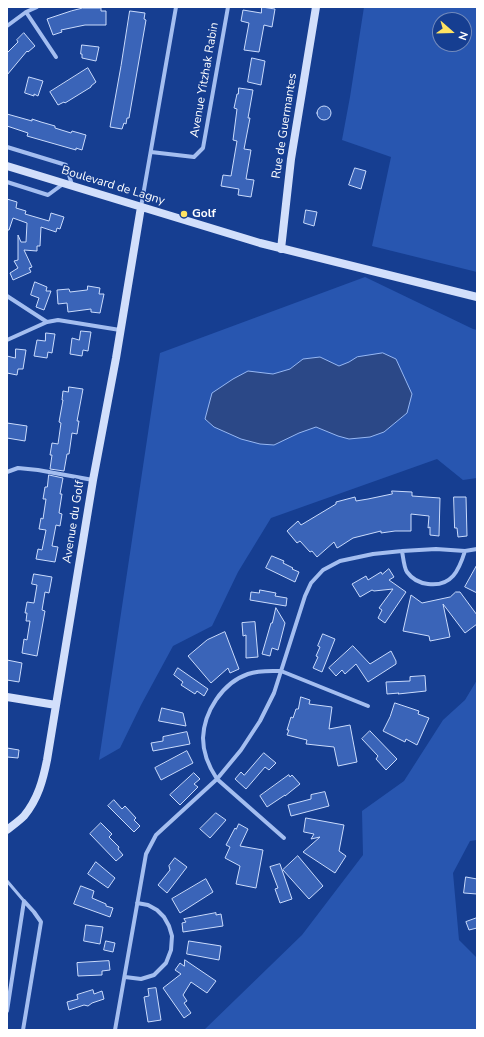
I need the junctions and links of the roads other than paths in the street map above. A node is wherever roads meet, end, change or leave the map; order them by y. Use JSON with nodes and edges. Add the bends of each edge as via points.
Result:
{"nodes":[{"id":1,"x":37,"y":7,"type":"edge"},
{"id":2,"x":176,"y":7,"type":"edge"},
{"id":3,"x":228,"y":7,"type":"edge"},
{"id":4,"x":316,"y":7,"type":"edge"},
{"id":5,"x":26,"y":12,"type":"junction"},
{"id":6,"x":7,"y":26,"type":"edge"},
{"id":7,"x":56,"y":57,"type":"dead end"},
{"id":8,"x":7,"y":147,"type":"edge"},
{"id":9,"x":151,"y":152,"type":"junction"},
{"id":10,"x":7,"y":166,"type":"edge"},
{"id":11,"x":7,"y":182,"type":"edge"},
{"id":12,"x":63,"y":183,"type":"junction"},
{"id":13,"x":72,"y":186,"type":"junction"},
{"id":14,"x":141,"y":207,"type":"junction"},
{"id":15,"x":281,"y":248,"type":"junction"},
{"id":16,"x":7,"y":296,"type":"edge"},
{"id":17,"x":477,"y":296,"type":"edge"},
{"id":18,"x":47,"y":322,"type":"junction"},
{"id":19,"x":120,"y":330,"type":"junction"},
{"id":20,"x":7,"y":340,"type":"edge"},
{"id":21,"x":7,"y":472,"type":"edge"},
{"id":22,"x":93,"y":480,"type":"junction"},
{"id":23,"x":477,"y":549,"type":"edge"},
{"id":24,"x":402,"y":551,"type":"junction"},
{"id":25,"x":466,"y":551,"type":"junction"},
{"id":26,"x":281,"y":671,"type":"junction"},
{"id":27,"x":7,"y":697,"type":"edge"},
{"id":28,"x":56,"y":705,"type":"junction"},
{"id":29,"x":368,"y":706,"type":"dead end"},
{"id":30,"x":216,"y":778,"type":"junction"},
{"id":31,"x":7,"y":830,"type":"edge"},
{"id":32,"x":284,"y":838,"type":"dead end"},
{"id":33,"x":7,"y":881,"type":"edge"},
{"id":34,"x":24,"y":901,"type":"junction"},
{"id":35,"x":137,"y":903,"type":"junction"},
{"id":36,"x":125,"y":977,"type":"junction"},
{"id":37,"x":7,"y":1011,"type":"edge"},
{"id":38,"x":23,"y":1030,"type":"edge"},
{"id":39,"x":115,"y":1030,"type":"edge"}],
"edges":[{"from":1,"to":5,"type":"street"},
{"from":2,"to":9,"type":"street"},
{"from":3,"to":9,"type":"street","name":"Avenue Yitzhak Rabin","via":[[203,148],[194,157]]},
{"from":4,"to":15,"type":"street","name":"Rue de Guermantes","via":[[291,159]]},
{"from":5,"to":6,"type":"street"},
{"from":5,"to":7,"type":"street"},
{"from":8,"to":13,"type":"street","via":[[66,165]]},
{"from":9,"to":14,"type":"street"},
{"from":10,"to":12,"type":"street","name":"Boulevard de Lagny"},
{"from":11,"to":12,"type":"street","via":[[48,195]]},
{"from":12,"to":13,"type":"street","name":"Boulevard de Lagny"},
{"from":13,"to":14,"type":"street","name":"Boulevard de Lagny"},
{"from":14,"to":15,"type":"street","name":"Boulevard de Lagny"},
{"from":14,"to":19,"type":"street","name":"Avenue du Golf"},
{"from":15,"to":17,"type":"street","name":"Boulevard de Lagny"},
{"from":16,"to":18,"type":"street"},
{"from":18,"to":19,"type":"street","via":[[58,320]]},
{"from":18,"to":20,"type":"street"},
{"from":19,"to":22,"type":"street","name":"Avenue du Golf"},
{"from":21,"to":22,"type":"street","via":[[18,468]]},
{"from":22,"to":28,"type":"street","name":"Avenue du Golf"},
{"from":23,"to":25,"type":"street"},
{"from":24,"to":25,"type":"street"},
{"from":24,"to":25,"type":"street","via":[[407,572],[420,583],[434,585],[446,583],[455,574]]},
{"from":24,"to":26,"type":"street","via":[[340,560],[323,570],[311,583],[305,596]]},
{"from":26,"to":29,"type":"street"},
{"from":26,"to":30,"type":"street","via":[[274,693],[260,721],[241,750]]},
{"from":26,"to":30,"type":"street","via":[[266,670],[248,674],[226,688],[216,699],[209,712],[203,738],[210,770]]},
{"from":27,"to":28,"type":"street"},
{"from":28,"to":31,"type":"street","name":"Avenue du Golf","via":[[41,786],[24,816]]},
{"from":30,"to":32,"type":"street"},
{"from":30,"to":35,"type":"street","via":[[156,835],[146,854]]},
{"from":33,"to":34,"type":"lane"},
{"from":34,"to":37,"type":"street"},
{"from":34,"to":38,"type":"street","via":[[41,922]]},
{"from":35,"to":36,"type":"street"},
{"from":35,"to":36,"type":"street","via":[[148,905],[164,917],[170,926],[172,950],[166,963],[154,975],[141,978]]},
{"from":36,"to":39,"type":"street"}]}
